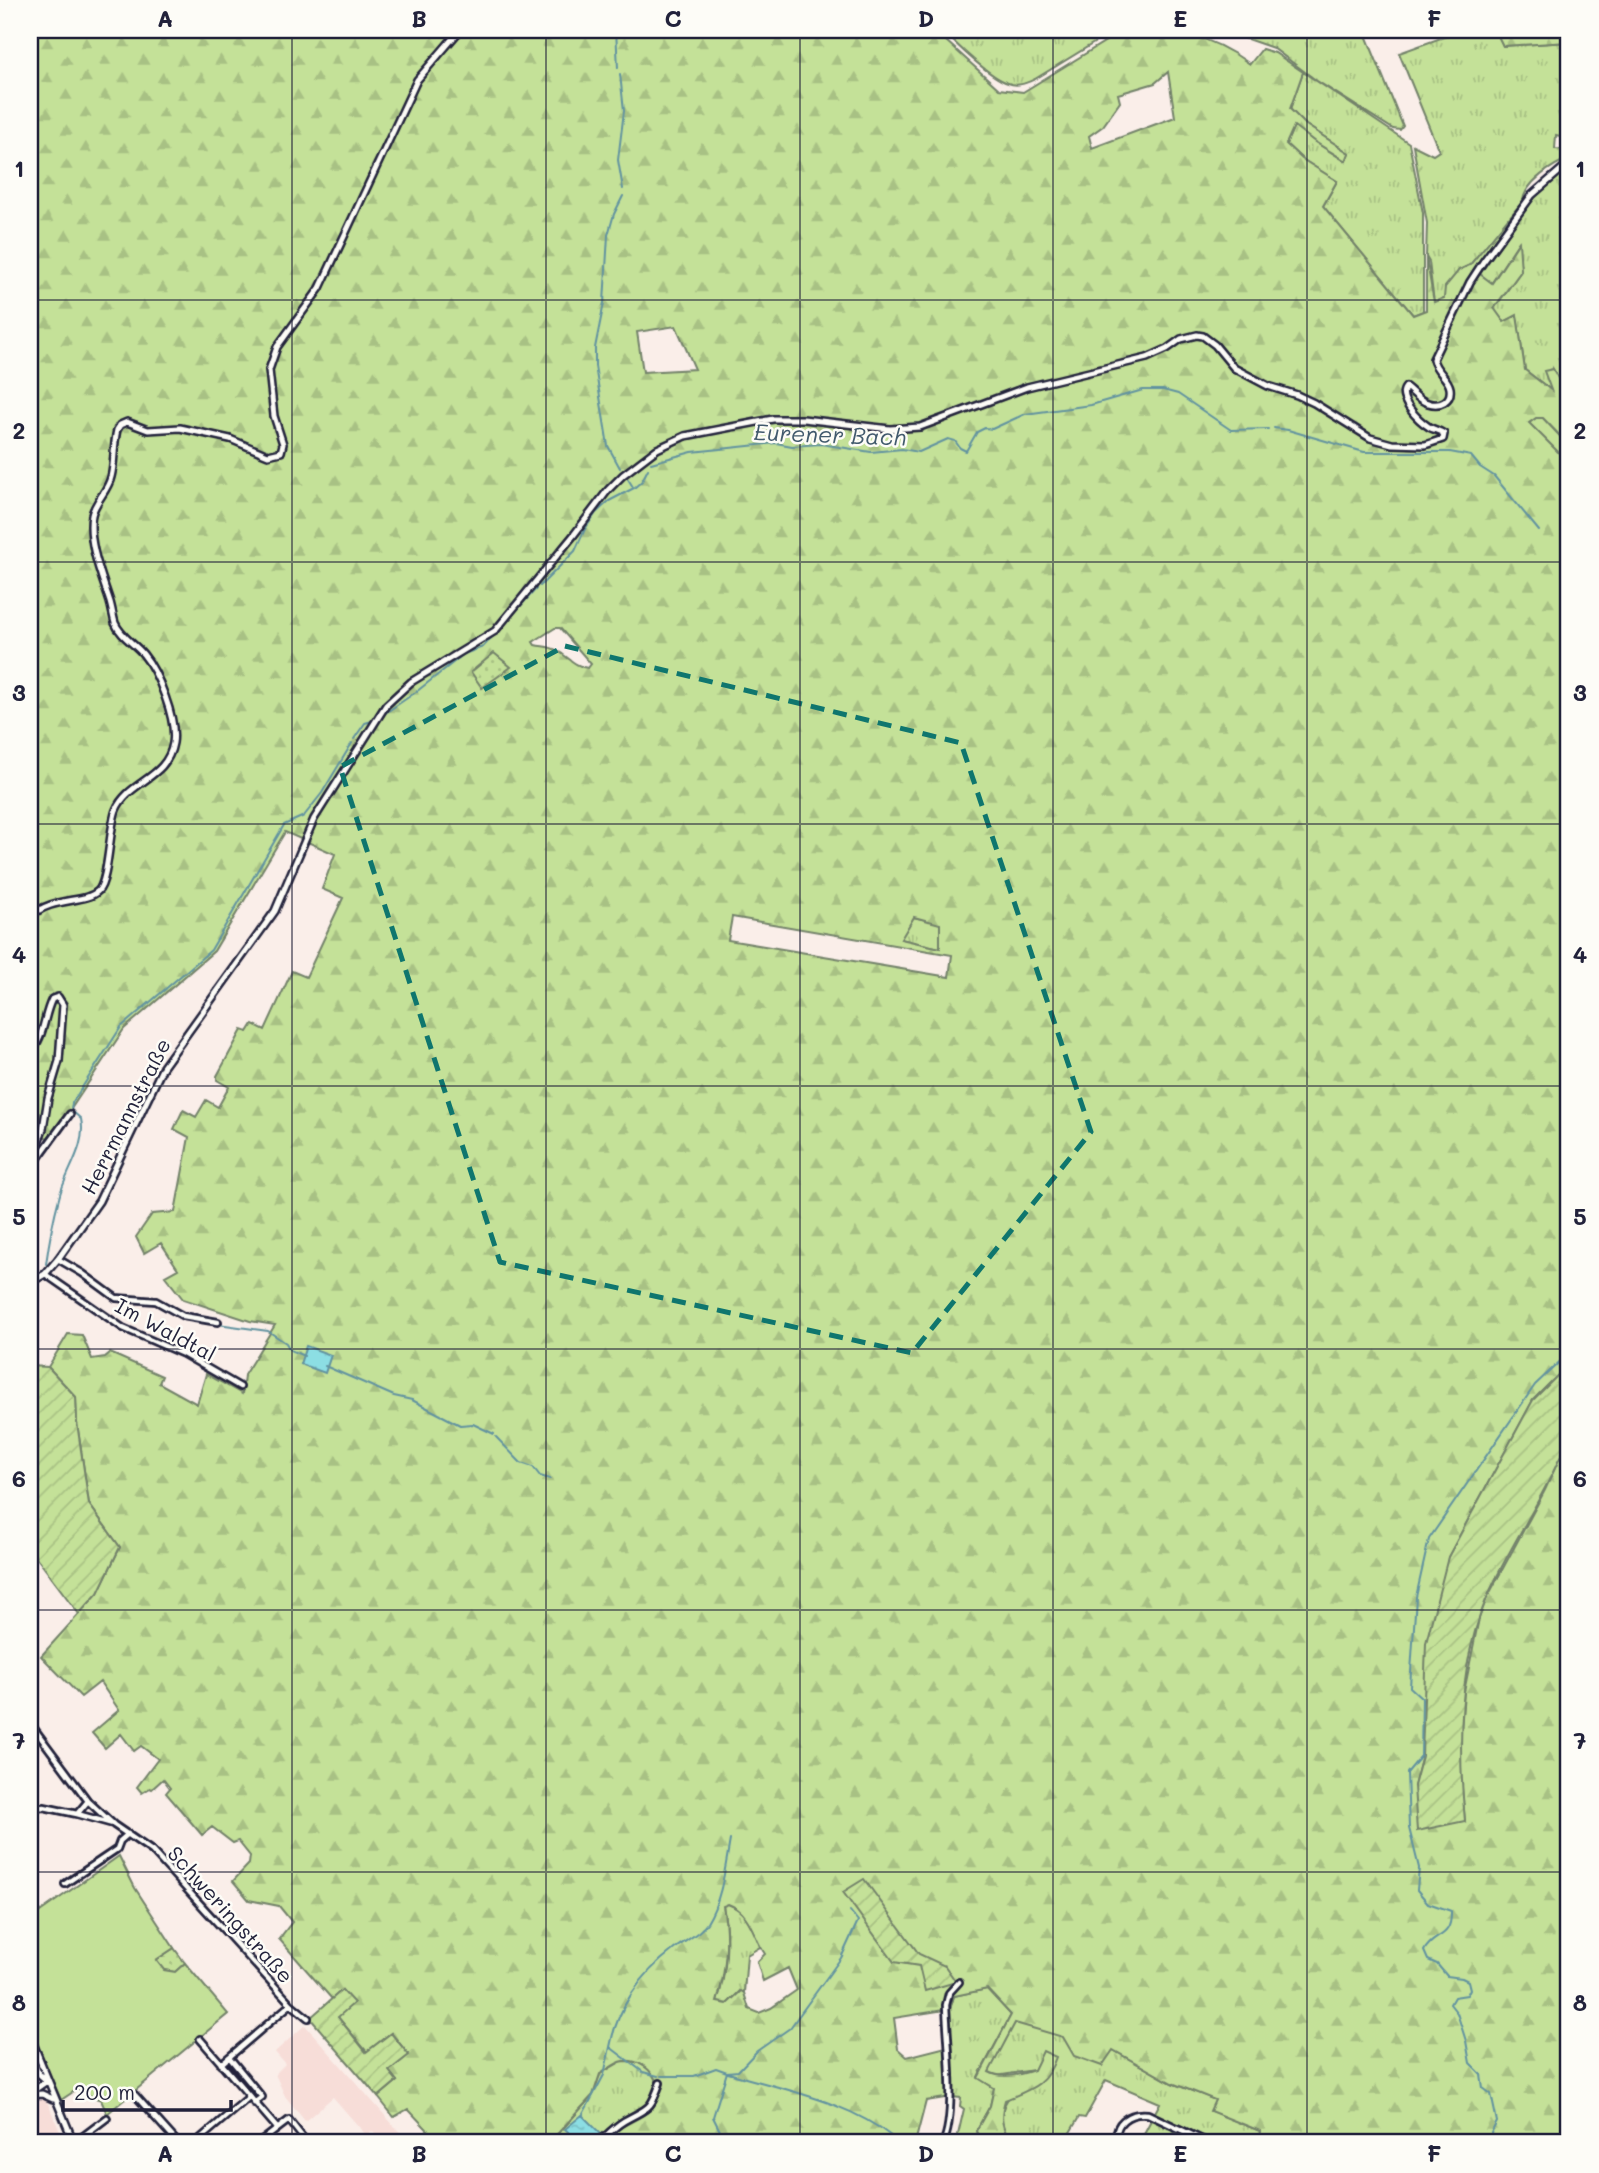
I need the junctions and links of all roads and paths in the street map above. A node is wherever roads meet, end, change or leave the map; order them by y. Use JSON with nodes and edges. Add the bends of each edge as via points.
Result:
{"nodes":[{"id":1,"x":460,"y":30,"type":"edge"},
{"id":2,"x":1569,"y":163,"type":"edge"},
{"id":3,"x":30,"y":917,"type":"edge"},
{"id":4,"x":30,"y":1052,"type":"edge"},
{"id":5,"x":71,"y":1114,"type":"dead end"},
{"id":6,"x":30,"y":1163,"type":"edge"},
{"id":7,"x":30,"y":1169,"type":"edge"},
{"id":8,"x":58,"y":1259,"type":"junction"},
{"id":9,"x":46,"y":1274,"type":"junction"},
{"id":10,"x":31,"y":1282,"type":"edge"},
{"id":11,"x":218,"y":1322,"type":"dead end"},
{"id":12,"x":240,"y":1387,"type":"dead end"},
{"id":13,"x":30,"y":1723,"type":"edge"},
{"id":14,"x":88,"y":1801,"type":"junction"},
{"id":15,"x":30,"y":1808,"type":"edge"},
{"id":16,"x":77,"y":1814,"type":"junction"},
{"id":17,"x":114,"y":1825,"type":"junction"},
{"id":18,"x":128,"y":1834,"type":"junction"},
{"id":19,"x":65,"y":1884,"type":"dead end"},
{"id":20,"x":959,"y":1982,"type":"dead end"},
{"id":21,"x":291,"y":2004,"type":"junction"},
{"id":22,"x":308,"y":2018,"type":"dead end"},
{"id":23,"x":30,"y":2036,"type":"edge"},
{"id":24,"x":200,"y":2039,"type":"dead end"},
{"id":25,"x":30,"y":2054,"type":"edge"},
{"id":26,"x":229,"y":2057,"type":"junction"},
{"id":27,"x":221,"y":2064,"type":"junction"},
{"id":28,"x":47,"y":2081,"type":"junction"},
{"id":29,"x":660,"y":2083,"type":"dead end"},
{"id":30,"x":30,"y":2094,"type":"edge"},
{"id":31,"x":135,"y":2095,"type":"dead end"},
{"id":32,"x":249,"y":2097,"type":"junction"},
{"id":33,"x":55,"y":2099,"type":"junction"},
{"id":34,"x":254,"y":2103,"type":"junction"},
{"id":35,"x":107,"y":2118,"type":"dead end"},
{"id":36,"x":277,"y":2128,"type":"junction"},
{"id":37,"x":74,"y":2143,"type":"edge"},
{"id":38,"x":178,"y":2143,"type":"edge"},
{"id":39,"x":195,"y":2143,"type":"edge"},
{"id":40,"x":259,"y":2143,"type":"edge"},
{"id":41,"x":307,"y":2143,"type":"edge"},
{"id":42,"x":598,"y":2143,"type":"edge"},
{"id":43,"x":943,"y":2143,"type":"edge"},
{"id":44,"x":1117,"y":2143,"type":"edge"},
{"id":45,"x":1209,"y":2143,"type":"edge"}],
"edges":[{"from":1,"to":3,"type":"street","via":[[417,80],[320,288],[277,347],[269,370],[281,452],[268,455],[230,439],[180,428],[148,430],[127,422],[117,430],[112,476],[92,516],[97,563],[116,623],[124,638],[149,661],[169,710],[173,744],[158,770],[117,807],[104,881],[98,891],[46,905]]},
{"from":2,"to":8,"type":"street","name":"Herrmannstraße","via":[[1532,195],[1470,282],[1433,359],[1450,384],[1447,400],[1426,403],[1406,387],[1402,390],[1420,420],[1444,434],[1436,443],[1404,445],[1370,438],[1314,403],[1234,368],[1215,345],[1197,335],[1147,358],[1027,387],[920,427],[890,429],[774,419],[685,436],[657,449],[608,490],[495,631],[411,682],[386,705],[314,819],[275,911],[167,1060],[104,1193]]},
{"from":4,"to":6,"type":"street","via":[[46,1025],[52,999],[58,997],[63,1005],[59,1060]]},
{"from":5,"to":7,"type":"street"},
{"from":8,"to":9,"type":"street","name":"Herrmannstraße"},
{"from":8,"to":11,"type":"street","via":[[116,1298],[156,1301],[183,1316]]},
{"from":9,"to":10,"type":"street","name":"Herrmannstraße"},
{"from":9,"to":12,"type":"street","name":"Im Waldtal","via":[[123,1328],[172,1348]]},
{"from":13,"to":14,"type":"street"},
{"from":14,"to":16,"type":"street"},
{"from":14,"to":17,"type":"street"},
{"from":15,"to":16,"type":"street"},
{"from":16,"to":17,"type":"street"},
{"from":17,"to":18,"type":"street","name":"Schweringstraße"},
{"from":18,"to":19,"type":"street","via":[[120,1841],[119,1850]]},
{"from":18,"to":21,"type":"street","name":"Schweringstraße","via":[[152,1851]]},
{"from":20,"to":43,"type":"street","via":[[946,2005],[950,2105]]},
{"from":21,"to":22,"type":"street","name":"Schweringstraße"},
{"from":21,"to":26,"type":"street"},
{"from":23,"to":28,"type":"street"},
{"from":24,"to":27,"type":"street"},
{"from":25,"to":28,"type":"street"},
{"from":26,"to":27,"type":"street"},
{"from":26,"to":34,"type":"street","via":[[262,2097]]},
{"from":27,"to":32,"type":"street"},
{"from":28,"to":30,"type":"street"},
{"from":28,"to":33,"type":"street"},
{"from":29,"to":42,"type":"street","via":[[652,2105],[616,2126]]},
{"from":30,"to":33,"type":"street"},
{"from":31,"to":38,"type":"street"},
{"from":32,"to":34,"type":"street"},
{"from":32,"to":39,"type":"street"},
{"from":33,"to":37,"type":"street"},
{"from":34,"to":36,"type":"street"},
{"from":35,"to":37,"type":"street"},
{"from":36,"to":40,"type":"street"},
{"from":36,"to":41,"type":"street","via":[[289,2120]]},
{"from":44,"to":45,"type":"street","via":[[1119,2125],[1139,2113]]}]}
